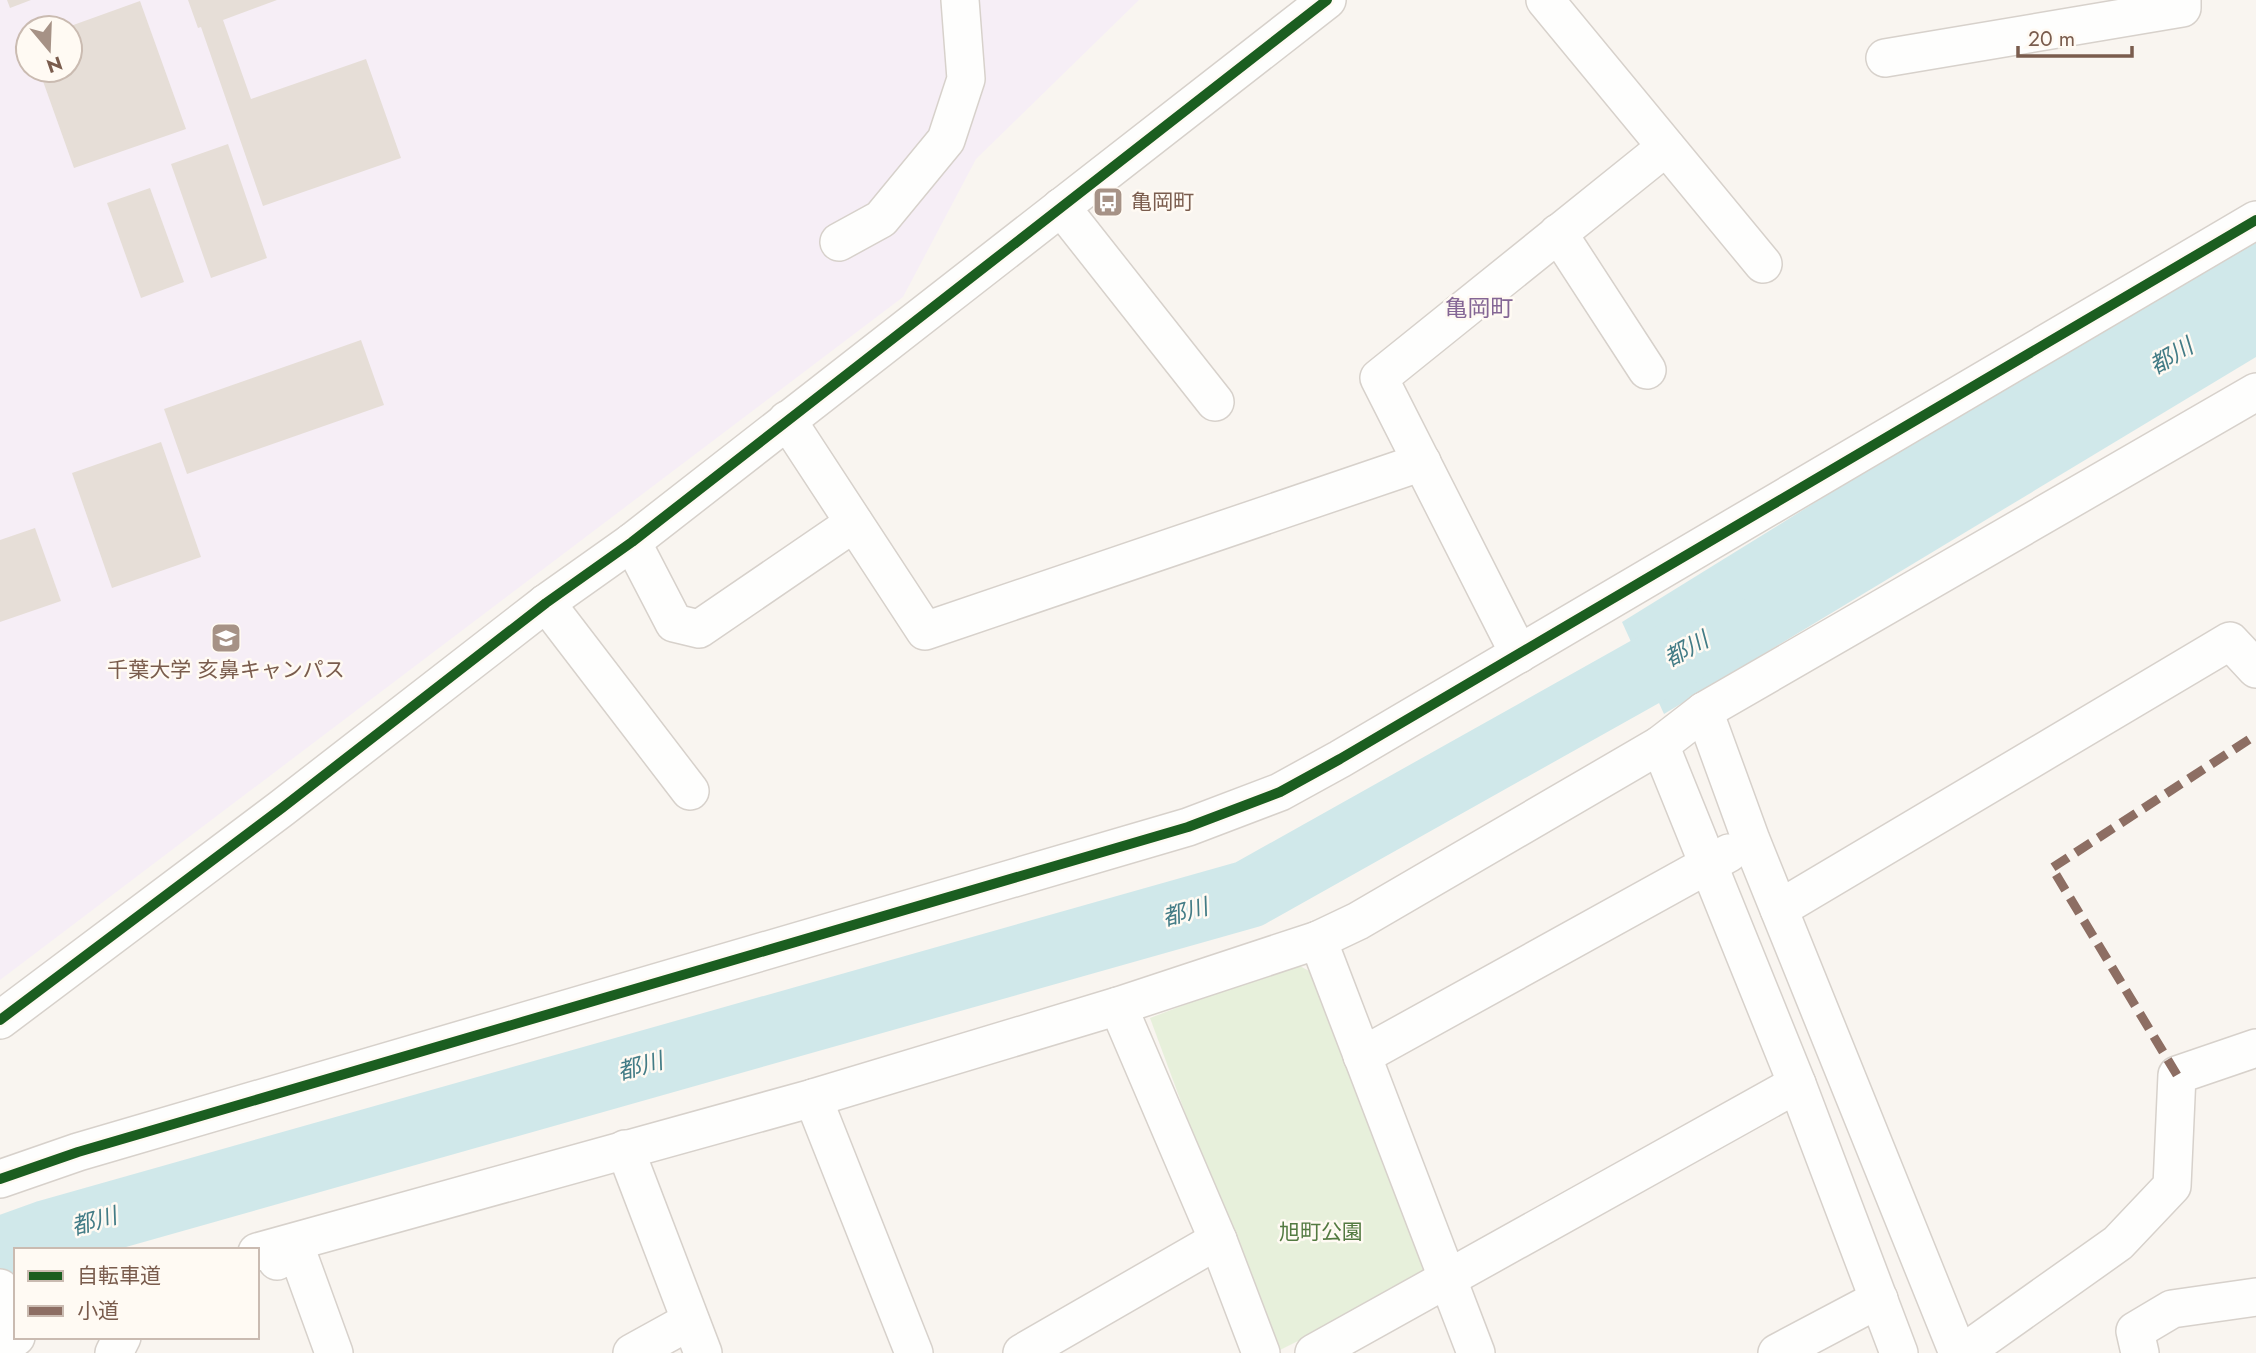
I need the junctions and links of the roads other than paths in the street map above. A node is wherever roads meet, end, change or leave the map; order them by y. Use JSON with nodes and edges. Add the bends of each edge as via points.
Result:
{"nodes":[{"id":1,"x":961,"y":0,"type":"edge"},
{"id":2,"x":1327,"y":0,"type":"edge"},
{"id":3,"x":1545,"y":0,"type":"edge"},
{"id":4,"x":2182,"y":0,"type":"edge"},
{"id":5,"x":1885,"y":58,"type":"dead end"},
{"id":6,"x":1666,"y":147,"type":"junction"},
{"id":7,"x":1061,"y":207,"type":"junction"},
{"id":8,"x":2256,"y":220,"type":"edge"},
{"id":9,"x":1558,"y":233,"type":"junction"},
{"id":10,"x":839,"y":242,"type":"dead end"},
{"id":11,"x":1763,"y":264,"type":"dead end"},
{"id":12,"x":1647,"y":370,"type":"dead end"},
{"id":13,"x":2256,"y":392,"type":"edge"},
{"id":14,"x":1215,"y":402,"type":"dead end"},
{"id":15,"x":787,"y":421,"type":"junction"},
{"id":16,"x":1422,"y":462,"type":"junction"},
{"id":17,"x":854,"y":523,"type":"junction"},
{"id":18,"x":632,"y":542,"type":"junction"},
{"id":19,"x":546,"y":603,"type":"junction"},
{"id":20,"x":1520,"y":654,"type":"junction"},
{"id":21,"x":2256,"y":668,"type":"edge"},
{"id":22,"x":1704,"y":712,"type":"junction"},
{"id":23,"x":1660,"y":745,"type":"junction"},
{"id":24,"x":690,"y":791,"type":"dead end"},
{"id":25,"x":1751,"y":841,"type":"junction"},
{"id":26,"x":1708,"y":864,"type":"junction"},
{"id":27,"x":1779,"y":909,"type":"junction"},
{"id":28,"x":1318,"y":940,"type":"junction"},
{"id":29,"x":1118,"y":1006,"type":"junction"},
{"id":30,"x":0,"y":1020,"type":"edge"},
{"id":31,"x":2256,"y":1048,"type":"edge"},
{"id":32,"x":1362,"y":1056,"type":"junction"},
{"id":33,"x":1797,"y":1084,"type":"junction"},
{"id":34,"x":813,"y":1098,"type":"junction"},
{"id":35,"x":625,"y":1149,"type":"junction"},
{"id":36,"x":0,"y":1179,"type":"edge"},
{"id":37,"x":1218,"y":1240,"type":"junction"},
{"id":38,"x":294,"y":1243,"type":"junction"},
{"id":39,"x":259,"y":1252,"type":"edge"},
{"id":40,"x":259,"y":1276,"type":"edge"},
{"id":41,"x":1448,"y":1278,"type":"junction"},
{"id":42,"x":0,"y":1288,"type":"edge"},
{"id":43,"x":2256,"y":1297,"type":"edge"},
{"id":44,"x":1879,"y":1299,"type":"junction"},
{"id":45,"x":14,"y":1312,"type":"edge"},
{"id":46,"x":697,"y":1337,"type":"edge"},
{"id":47,"x":334,"y":1353,"type":"edge"},
{"id":48,"x":632,"y":1353,"type":"edge"},
{"id":49,"x":914,"y":1353,"type":"edge"},
{"id":50,"x":1022,"y":1353,"type":"edge"},
{"id":51,"x":1261,"y":1353,"type":"edge"},
{"id":52,"x":1314,"y":1353,"type":"edge"},
{"id":53,"x":1476,"y":1353,"type":"edge"},
{"id":54,"x":1777,"y":1353,"type":"edge"},
{"id":55,"x":1899,"y":1353,"type":"edge"},
{"id":56,"x":1960,"y":1353,"type":"edge"},
{"id":57,"x":2140,"y":1353,"type":"edge"}],
"edges":[{"from":1,"to":10,"type":"street","via":[[966,79],[946,140],[881,219]]},
{"from":2,"to":7,"type":"street"},
{"from":3,"to":6,"type":"street"},
{"from":4,"to":5,"type":"street","via":[[2182,8]]},
{"from":6,"to":9,"type":"street"},
{"from":6,"to":11,"type":"street"},
{"from":7,"to":14,"type":"street"},
{"from":7,"to":15,"type":"street"},
{"from":8,"to":20,"type":"street"},
{"from":9,"to":12,"type":"street"},
{"from":9,"to":16,"type":"street","via":[[1379,378]]},
{"from":13,"to":22,"type":"street"},
{"from":15,"to":17,"type":"street"},
{"from":15,"to":18,"type":"street"},
{"from":16,"to":17,"type":"street","via":[[925,631]]},
{"from":16,"to":20,"type":"street"},
{"from":17,"to":18,"type":"street","via":[[699,629],[674,623]]},
{"from":18,"to":19,"type":"street"},
{"from":19,"to":24,"type":"street"},
{"from":19,"to":30,"type":"street"},
{"from":20,"to":36,"type":"street","via":[[1280,792],[1188,827],[78,1152]]},
{"from":21,"to":27,"type":"street","via":[[2230,641]]},
{"from":22,"to":23,"type":"street"},
{"from":22,"to":25,"type":"street"},
{"from":23,"to":26,"type":"street"},
{"from":23,"to":28,"type":"street","via":[[1358,922]]},
{"from":25,"to":26,"type":"street"},
{"from":25,"to":27,"type":"street"},
{"from":26,"to":32,"type":"street"},
{"from":26,"to":33,"type":"street"},
{"from":27,"to":56,"type":"street"},
{"from":28,"to":29,"type":"street"},
{"from":28,"to":32,"type":"street"},
{"from":29,"to":34,"type":"street"},
{"from":29,"to":37,"type":"street"},
{"from":31,"to":56,"type":"street","via":[[2177,1075],[2172,1186],[2118,1243]]},
{"from":32,"to":41,"type":"street"},
{"from":33,"to":41,"type":"street"},
{"from":33,"to":44,"type":"street"},
{"from":34,"to":35,"type":"street"},
{"from":34,"to":49,"type":"street"},
{"from":35,"to":38,"type":"street"},
{"from":35,"to":46,"type":"street"},
{"from":37,"to":50,"type":"street"},
{"from":37,"to":51,"type":"street"},
{"from":38,"to":39,"type":"street"},
{"from":38,"to":40,"type":"street"},
{"from":38,"to":47,"type":"street"},
{"from":41,"to":52,"type":"street"},
{"from":41,"to":53,"type":"street"},
{"from":42,"to":45,"type":"street"},
{"from":43,"to":57,"type":"street","via":[[2172,1309],[2135,1331]]},
{"from":44,"to":54,"type":"street"},
{"from":44,"to":55,"type":"street"},
{"from":46,"to":48,"type":"street"}]}
